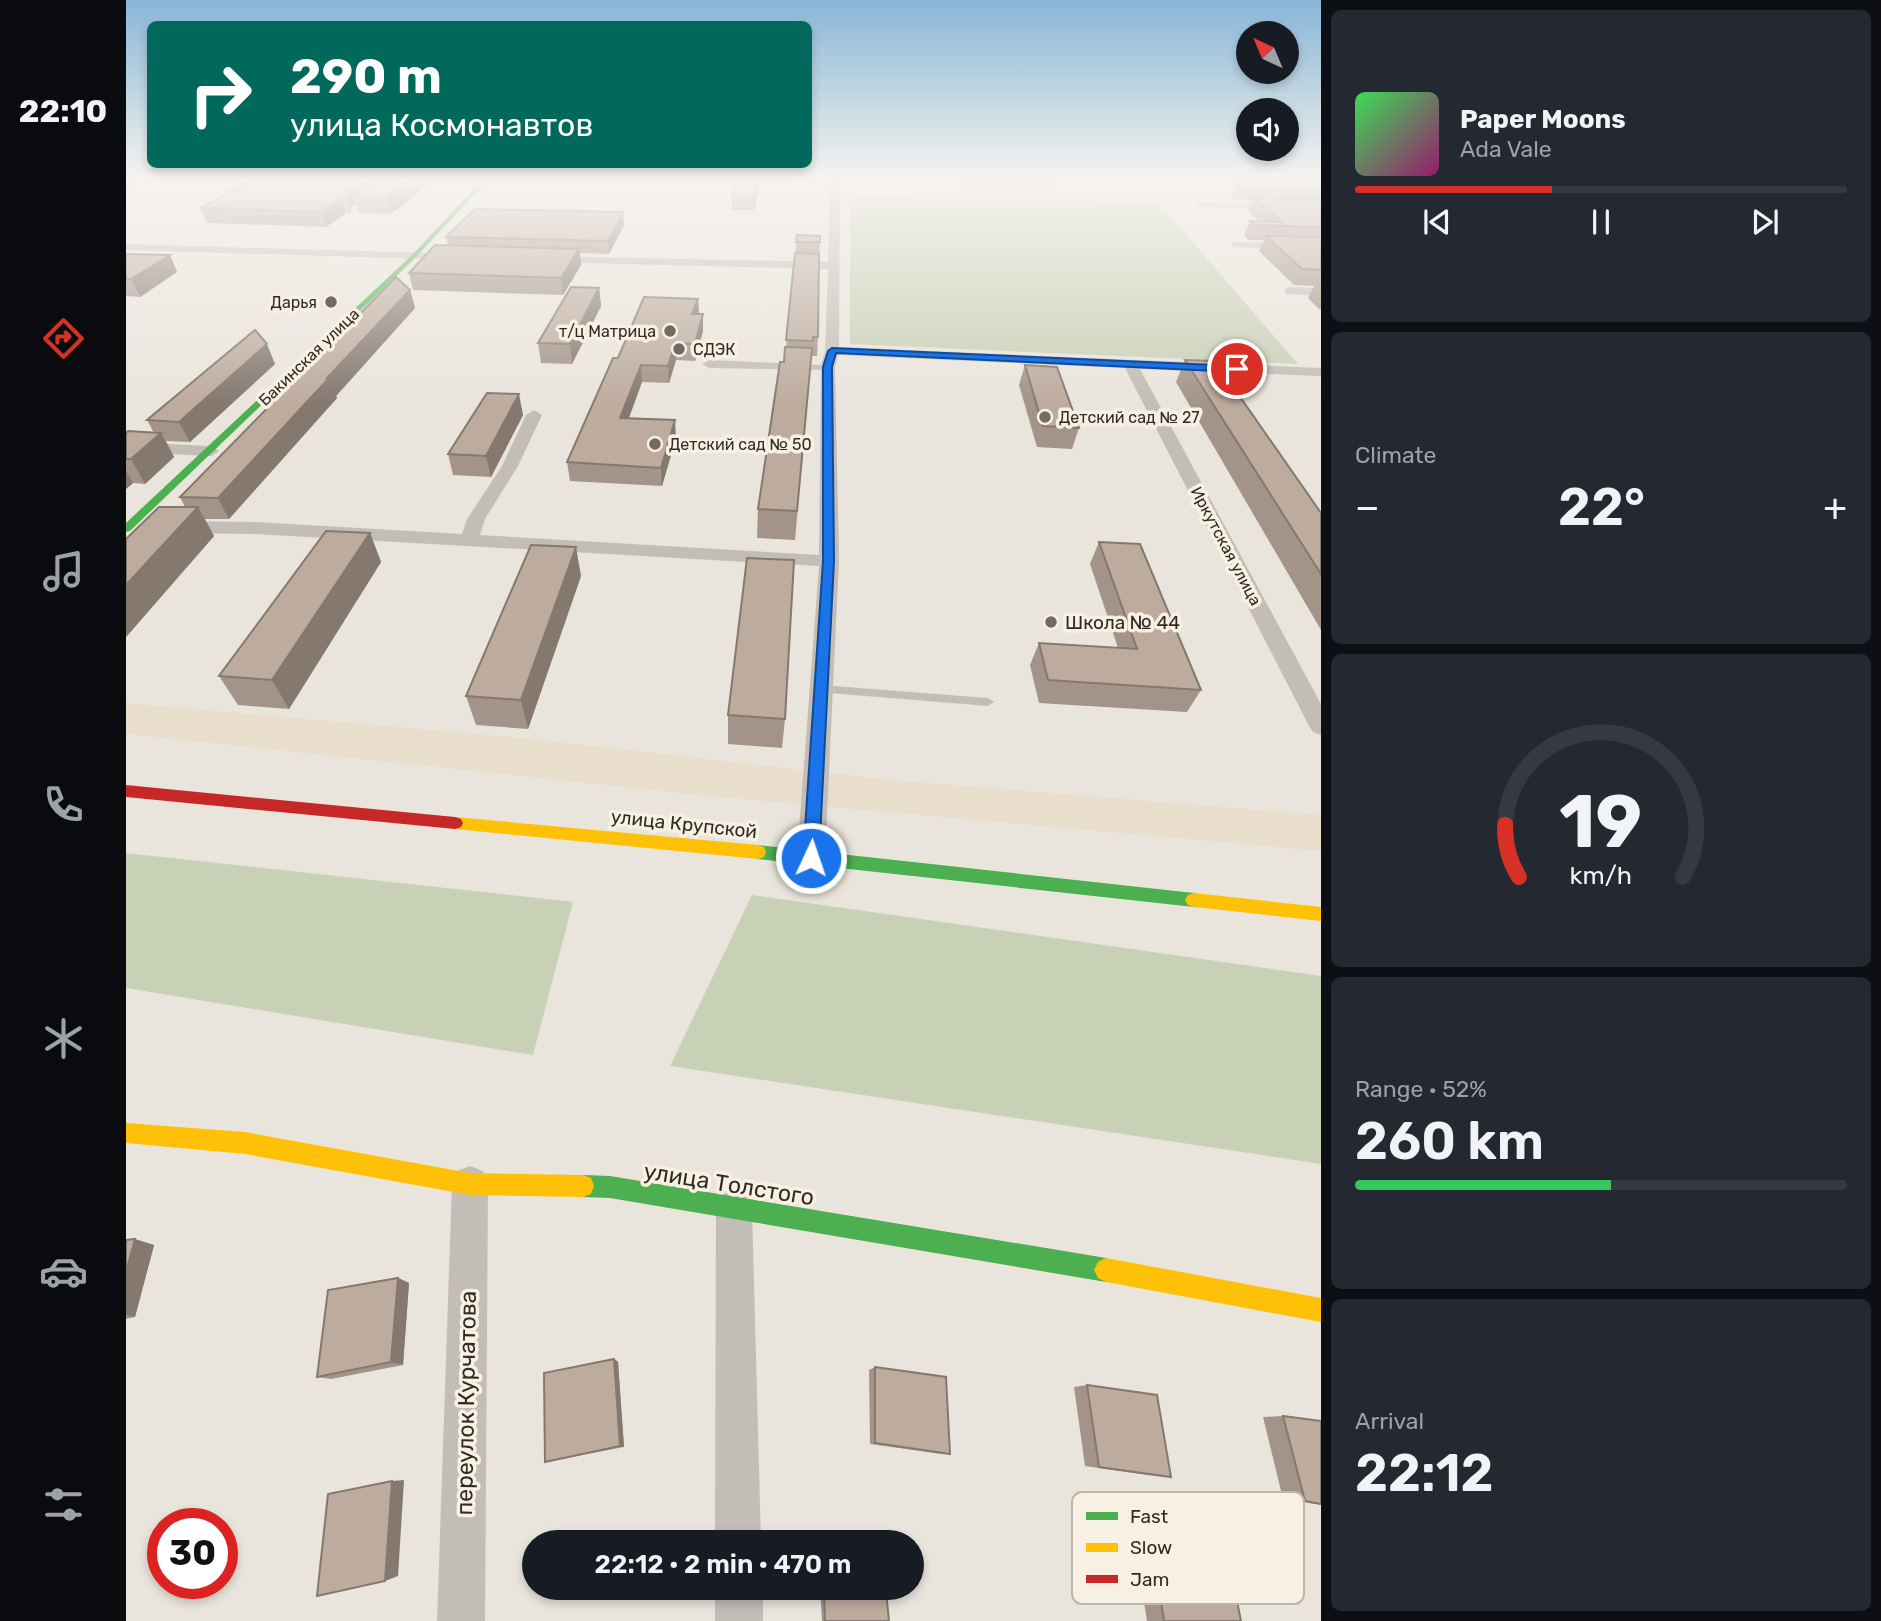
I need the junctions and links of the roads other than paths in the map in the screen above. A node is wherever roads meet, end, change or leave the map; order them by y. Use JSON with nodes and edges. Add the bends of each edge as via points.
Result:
{"nodes":[{"id":1,"x":330,"y":254,"type":"edge"},
{"id":2,"x":417,"y":254,"type":"edge"},
{"id":3,"x":627,"y":254,"type":"edge"},
{"id":4,"x":832,"y":254,"type":"edge"},
{"id":5,"x":414,"y":256,"type":"junction"},
{"id":6,"x":466,"y":257,"type":"edge"},
{"id":7,"x":532,"y":259,"type":"edge"},
{"id":8,"x":624,"y":261,"type":"junction"},
{"id":9,"x":832,"y":266,"type":"junction"},
{"id":10,"x":1289,"y":291,"type":"dead end"},
{"id":11,"x":1321,"y":292,"type":"edge"},
{"id":12,"x":830,"y":359,"type":"junction"},
{"id":13,"x":709,"y":364,"type":"dead end"},
{"id":14,"x":1131,"y":365,"type":"junction"},
{"id":15,"x":1321,"y":372,"type":"edge"},
{"id":16,"x":534,"y":415,"type":"dead end"},
{"id":17,"x":126,"y":447,"type":"edge"},
{"id":18,"x":211,"y":451,"type":"junction"},
{"id":19,"x":127,"y":528,"type":"edge"},
{"id":20,"x":469,"y":541,"type":"junction"},
{"id":21,"x":828,"y":561,"type":"junction"},
{"id":22,"x":821,"y":689,"type":"junction"},
{"id":23,"x":988,"y":702,"type":"dead end"},
{"id":24,"x":1321,"y":726,"type":"edge"},
{"id":25,"x":126,"y":791,"type":"edge"},
{"id":26,"x":811,"y":858,"type":"junction"},
{"id":27,"x":1321,"y":914,"type":"edge"},
{"id":28,"x":126,"y":1133,"type":"edge"},
{"id":29,"x":470,"y":1184,"type":"junction"},
{"id":30,"x":734,"y":1208,"type":"junction"},
{"id":31,"x":1321,"y":1310,"type":"edge"},
{"id":32,"x":738,"y":1530,"type":"edge"},
{"id":33,"x":739,"y":1600,"type":"edge"},
{"id":34,"x":461,"y":1621,"type":"edge"},
{"id":35,"x":739,"y":1621,"type":"edge"}],
"edges":[{"from":1,"to":5,"type":"street"},
{"from":2,"to":5,"type":"street","name":"Бакинская улица"},
{"from":3,"to":8,"type":"street"},
{"from":4,"to":9,"type":"street"},
{"from":5,"to":6,"type":"street"},
{"from":5,"to":18,"type":"street","name":"Бакинская улица"},
{"from":7,"to":8,"type":"street"},
{"from":8,"to":9,"type":"street"},
{"from":9,"to":12,"type":"street"},
{"from":10,"to":11,"type":"street"},
{"from":12,"to":13,"type":"street"},
{"from":12,"to":14,"type":"street"},
{"from":12,"to":21,"type":"street"},
{"from":14,"to":15,"type":"street"},
{"from":14,"to":24,"type":"street","name":"Иркутская улица"},
{"from":16,"to":20,"type":"street","via":[[510,466],[476,519]]},
{"from":17,"to":18,"type":"street"},
{"from":18,"to":19,"type":"street","name":"Бакинская улица"},
{"from":19,"to":20,"type":"street","via":[[255,528]]},
{"from":20,"to":21,"type":"street"},
{"from":21,"to":22,"type":"street"},
{"from":22,"to":23,"type":"lane"},
{"from":22,"to":26,"type":"street"},
{"from":25,"to":26,"type":"street","name":"улица Крупской"},
{"from":26,"to":27,"type":"street","name":"улица Крупской"},
{"from":28,"to":29,"type":"street","name":"улица Толстого","via":[[245,1143]]},
{"from":29,"to":30,"type":"street","name":"улица Толстого","via":[[610,1187]]},
{"from":29,"to":34,"type":"street","name":"переулок Курчатова"},
{"from":30,"to":31,"type":"street","name":"улица Толстого"},
{"from":30,"to":32,"type":"street"},
{"from":33,"to":35,"type":"street"}]}
